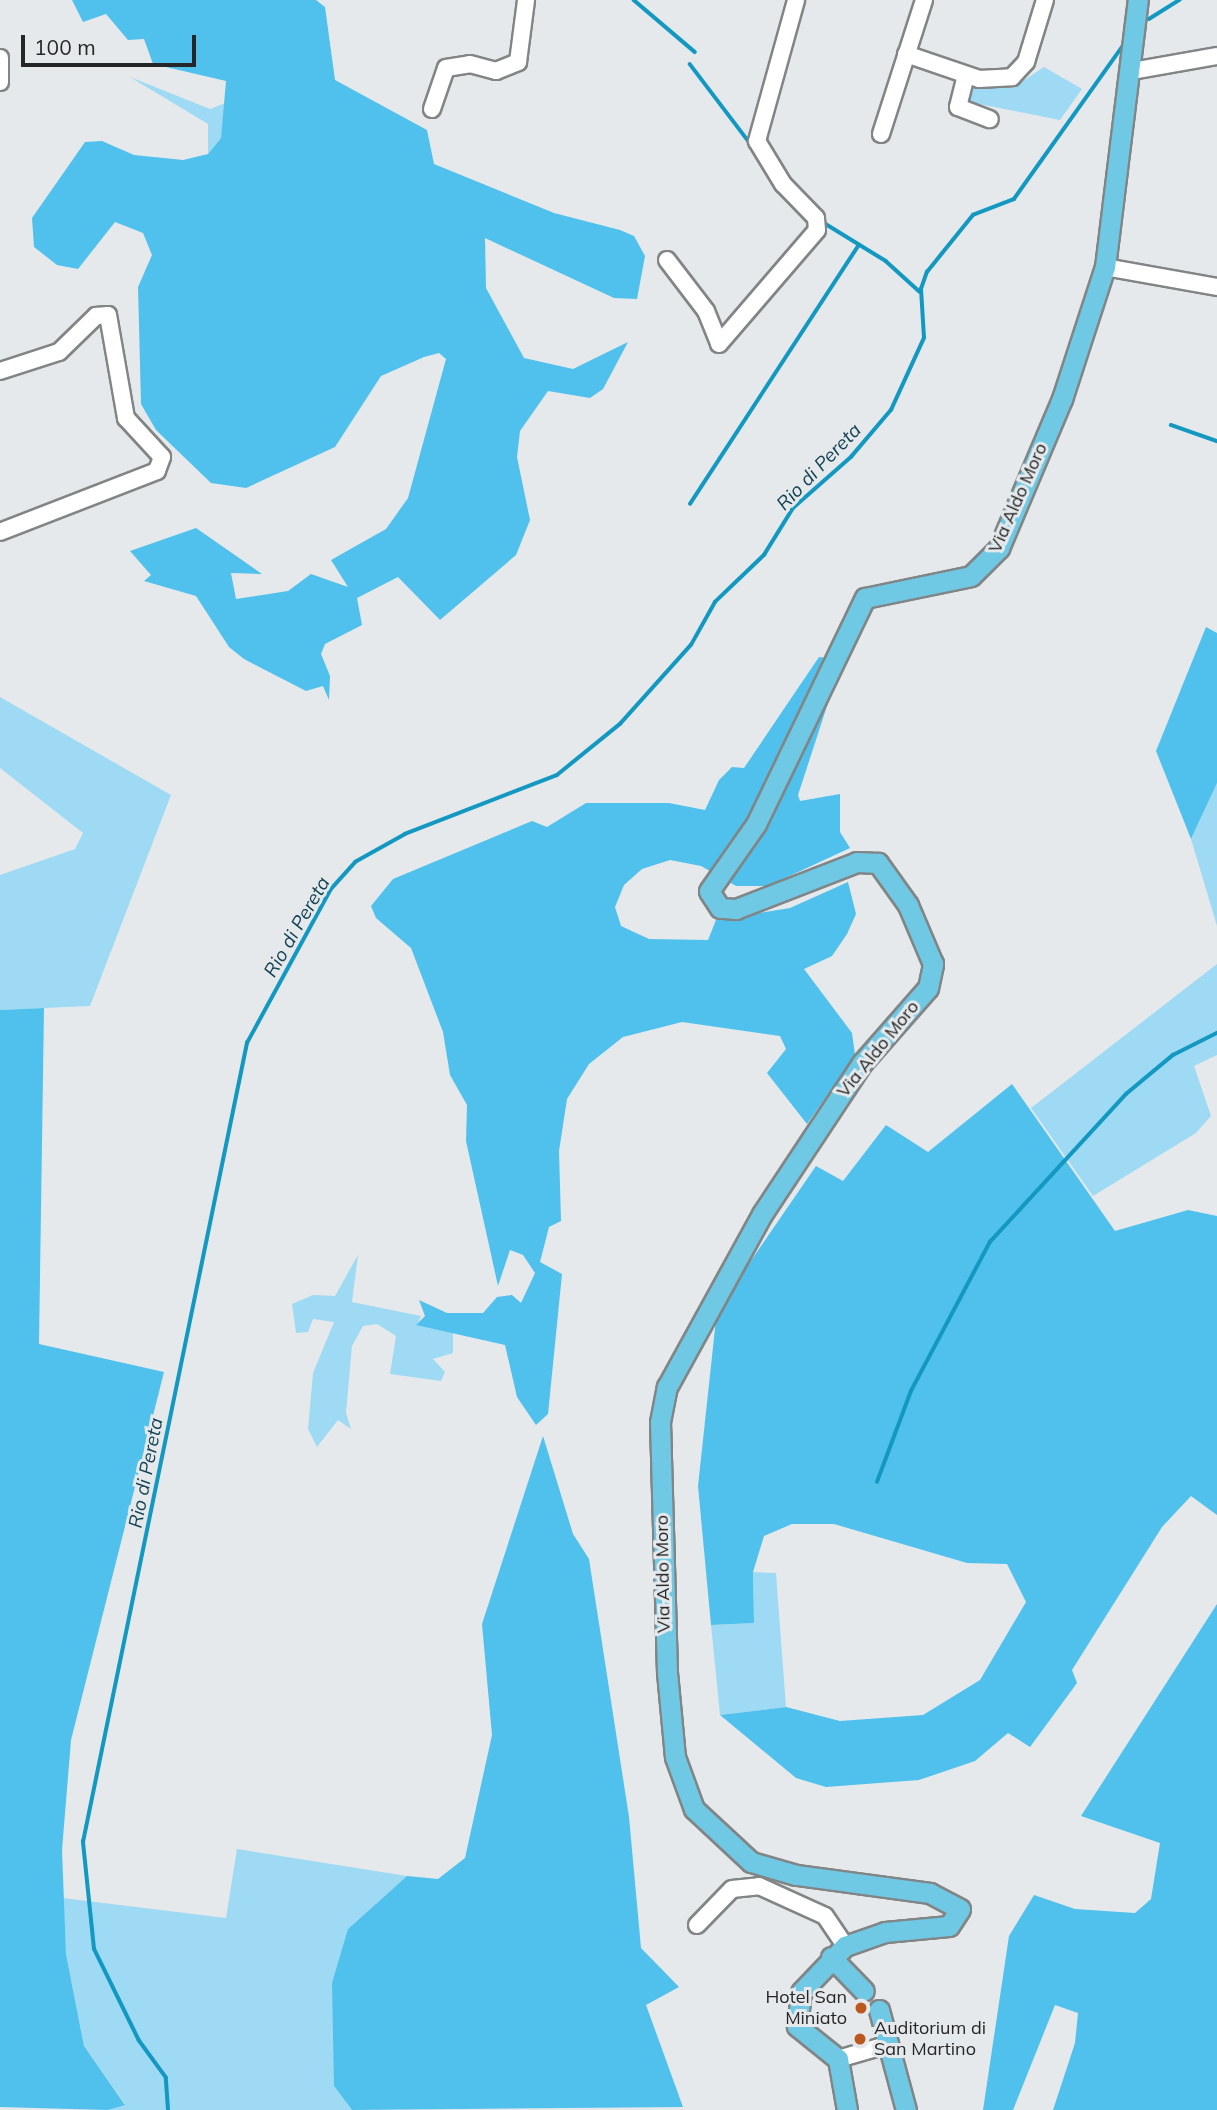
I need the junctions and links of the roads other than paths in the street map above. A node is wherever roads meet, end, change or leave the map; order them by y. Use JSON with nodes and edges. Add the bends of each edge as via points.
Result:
{"nodes":[{"id":1,"x":526,"y":0,"type":"edge"},
{"id":2,"x":796,"y":0,"type":"edge"},
{"id":3,"x":924,"y":0,"type":"edge"},
{"id":4,"x":1045,"y":0,"type":"edge"},
{"id":5,"x":1138,"y":0,"type":"edge"},
{"id":6,"x":906,"y":54,"type":"junction"},
{"id":7,"x":1217,"y":56,"type":"edge"},
{"id":8,"x":0,"y":58,"type":"edge"},
{"id":9,"x":1132,"y":71,"type":"junction"},
{"id":10,"x":967,"y":75,"type":"junction"},
{"id":11,"x":0,"y":82,"type":"edge"},
{"id":12,"x":432,"y":109,"type":"dead end"},
{"id":13,"x":990,"y":119,"type":"dead end"},
{"id":14,"x":881,"y":134,"type":"dead end"},
{"id":15,"x":667,"y":260,"type":"dead end"},
{"id":16,"x":1105,"y":267,"type":"junction"},
{"id":17,"x":1217,"y":287,"type":"edge"},
{"id":18,"x":0,"y":371,"type":"edge"},
{"id":19,"x":0,"y":532,"type":"edge"},
{"id":20,"x":697,"y":1925,"type":"dead end"},
{"id":21,"x":838,"y":1951,"type":"junction"},
{"id":22,"x":864,"y":1991,"type":"dead end"},
{"id":23,"x":879,"y":2011,"type":"dead end"},
{"id":24,"x":890,"y":2044,"type":"junction"},
{"id":25,"x":838,"y":2059,"type":"junction"},
{"id":26,"x":847,"y":2110,"type":"edge"},
{"id":27,"x":906,"y":2110,"type":"edge"}],
"edges":[{"from":1,"to":12,"type":"street","via":[[518,62],[496,71],[470,64],[446,68]]},
{"from":2,"to":15,"type":"street","via":[[757,141],[783,184],[816,218],[817,230],[719,344],[706,311]]},
{"from":3,"to":6,"type":"street"},
{"from":4,"to":10,"type":"street","via":[[1022,69],[995,82]]},
{"from":5,"to":9,"type":"main road","name":"Via Aldo Moro"},
{"from":6,"to":10,"type":"street"},
{"from":6,"to":14,"type":"street"},
{"from":7,"to":9,"type":"street"},
{"from":8,"to":11,"type":"street"},
{"from":9,"to":16,"type":"main road","name":"Via Aldo Moro"},
{"from":10,"to":13,"type":"street","via":[[958,107]]},
{"from":16,"to":17,"type":"street"},
{"from":16,"to":21,"type":"main road","name":"Via Aldo Moro","via":[[1062,399],[995,555],[964,579],[865,598],[756,824],[709,891],[714,905],[736,909],[857,862],[877,863],[908,905],[933,964],[928,988],[862,1063],[762,1214],[667,1387],[660,1422],[667,1672],[675,1757],[694,1809],[751,1862],[796,1875],[930,1893],[960,1909],[949,1926],[885,1932]]},
{"from":18,"to":19,"type":"street","via":[[59,352],[96,316],[108,315],[126,418],[162,457],[157,471]]},
{"from":20,"to":21,"type":"street","via":[[732,1889],[752,1885],[825,1916]]},
{"from":21,"to":22,"type":"main road"},
{"from":21,"to":25,"type":"main road","via":[[801,1992],[795,2017],[801,2032],[824,2042]]},
{"from":23,"to":24,"type":"main road"},
{"from":24,"to":25,"type":"street"},
{"from":24,"to":27,"type":"main road"},
{"from":25,"to":26,"type":"main road"}]}
